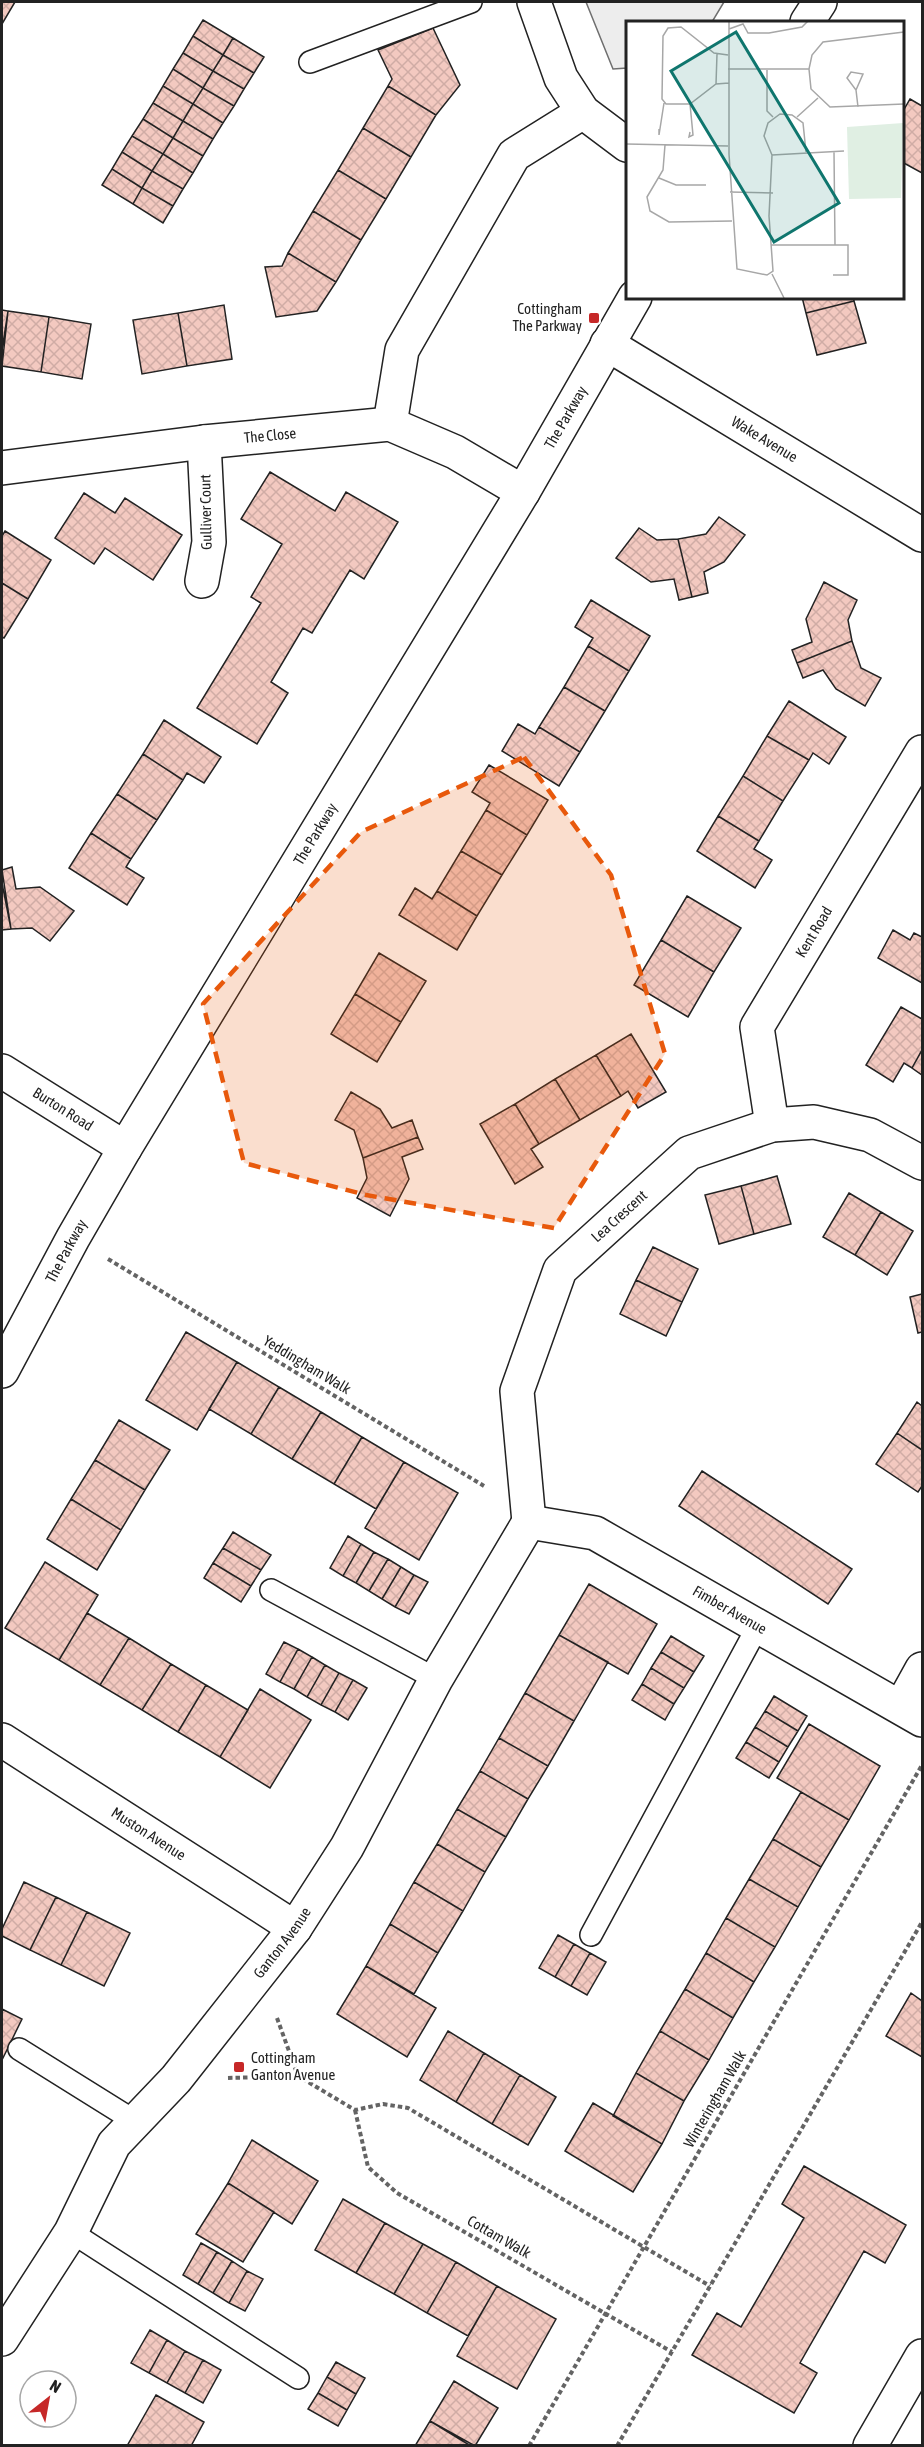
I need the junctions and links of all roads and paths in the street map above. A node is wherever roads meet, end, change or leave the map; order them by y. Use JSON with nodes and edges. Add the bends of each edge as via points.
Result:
{"nodes":[{"id":1,"x":471,"y":2,"type":"edge"},
{"id":2,"x":534,"y":2,"type":"edge"},
{"id":3,"x":820,"y":2,"type":"edge"},
{"id":4,"x":808,"y":21,"type":"edge"},
{"id":5,"x":310,"y":62,"type":"dead end"},
{"id":6,"x":583,"y":112,"type":"junction"},
{"id":7,"x":626,"y":144,"type":"edge"},
{"id":8,"x":633,"y":298,"type":"edge"},
{"id":9,"x":607,"y":344,"type":"junction"},
{"id":10,"x":390,"y":424,"type":"junction"},
{"id":11,"x":204,"y":442,"type":"junction"},
{"id":12,"x":2,"y":468,"type":"edge"},
{"id":13,"x":523,"y":492,"type":"junction"},
{"id":14,"x":922,"y":535,"type":"edge"},
{"id":15,"x":202,"y":581,"type":"dead end"},
{"id":16,"x":922,"y":752,"type":"edge"},
{"id":17,"x":2,"y":1071,"type":"edge"},
{"id":18,"x":772,"y":1125,"type":"junction"},
{"id":19,"x":126,"y":1148,"type":"junction"},
{"id":20,"x":922,"y":1163,"type":"edge"},
{"id":21,"x":73,"y":1238,"type":"junction"},
{"id":22,"x":2,"y":1371,"type":"edge"},
{"id":23,"x":529,"y":1517,"type":"junction"},
{"id":24,"x":272,"y":1590,"type":"dead end"},
{"id":25,"x":758,"y":1626,"type":"junction"},
{"id":26,"x":922,"y":1669,"type":"edge"},
{"id":27,"x":436,"y":1679,"type":"junction"},
{"id":28,"x":912,"y":1713,"type":"edge"},
{"id":29,"x":2,"y":1740,"type":"edge"},
{"id":30,"x":922,"y":1765,"type":"edge"},
{"id":31,"x":922,"y":1922,"type":"edge"},
{"id":32,"x":295,"y":1928,"type":"junction"},
{"id":33,"x":591,"y":1935,"type":"dead end"},
{"id":34,"x":260,"y":1970,"type":"junction"},
{"id":35,"x":19,"y":2049,"type":"dead end"},
{"id":36,"x":298,"y":2076,"type":"junction"},
{"id":37,"x":176,"y":2079,"type":"junction"},
{"id":38,"x":355,"y":2110,"type":"junction"},
{"id":39,"x":136,"y":2122,"type":"junction"},
{"id":40,"x":71,"y":2232,"type":"junction"},
{"id":41,"x":643,"y":2247,"type":"junction"},
{"id":42,"x":711,"y":2286,"type":"junction"},
{"id":43,"x":604,"y":2313,"type":"junction"},
{"id":44,"x":2,"y":2339,"type":"edge"},
{"id":45,"x":672,"y":2352,"type":"junction"},
{"id":46,"x":922,"y":2356,"type":"edge"},
{"id":47,"x":298,"y":2378,"type":"dead end"},
{"id":48,"x":529,"y":2445,"type":"edge"},
{"id":49,"x":617,"y":2445,"type":"edge"},
{"id":50,"x":870,"y":2445,"type":"edge"}],
"edges":[{"from":1,"to":5,"type":"lane"},
{"from":2,"to":6,"type":"street","via":[[561,78]]},
{"from":3,"to":4,"type":"street"},
{"from":6,"to":7,"type":"street"},
{"from":6,"to":10,"type":"street","via":[[514,155],[402,350]]},
{"from":8,"to":9,"type":"street","name":"The Parkway"},
{"from":9,"to":13,"type":"street","name":"The Parkway"},
{"from":9,"to":14,"type":"street","name":"Wake Avenue"},
{"from":10,"to":11,"type":"street","name":"The Close"},
{"from":10,"to":13,"type":"street","name":"The Close","via":[[455,452]]},
{"from":11,"to":12,"type":"street","name":"The Close"},
{"from":11,"to":15,"type":"street","name":"Gulliver Court","via":[[209,542]]},
{"from":13,"to":19,"type":"street","name":"The Parkway"},
{"from":16,"to":18,"type":"street","name":"Kent Road","via":[[757,1028]]},
{"from":17,"to":19,"type":"street","name":"Burton Road"},
{"from":18,"to":20,"type":"street","name":"Lea Crescent","via":[[814,1122],[870,1135]]},
{"from":18,"to":23,"type":"street","name":"Lea Crescent","via":[[689,1153],[560,1270],[517,1391]]},
{"from":19,"to":21,"type":"street","name":"The Parkway"},
{"from":21,"to":22,"type":"street","name":"The Parkway"},
{"from":21,"to":23,"type":"path","name":"Yeddingham Walk"},
{"from":23,"to":25,"type":"street","name":"Fimber Avenue","via":[[595,1533]]},
{"from":23,"to":27,"type":"street","name":"Ganton Avenue"},
{"from":24,"to":27,"type":"lane"},
{"from":25,"to":28,"type":"street","name":"Fimber Avenue"},
{"from":25,"to":33,"type":"lane"},
{"from":26,"to":28,"type":"street"},
{"from":27,"to":32,"type":"street","name":"Ganton Avenue","via":[[347,1847]]},
{"from":29,"to":32,"type":"street","name":"Muston Avenue"},
{"from":30,"to":41,"type":"path","name":"Winteringham Walk"},
{"from":31,"to":42,"type":"path"},
{"from":32,"to":34,"type":"street","name":"Ganton Avenue"},
{"from":34,"to":36,"type":"path"},
{"from":34,"to":37,"type":"street","name":"Ganton Avenue"},
{"from":35,"to":39,"type":"lane"},
{"from":36,"to":37,"type":"path"},
{"from":36,"to":38,"type":"path"},
{"from":37,"to":39,"type":"street","name":"Ganton Avenue"},
{"from":38,"to":41,"type":"path","via":[[382,2104],[408,2108]]},
{"from":38,"to":43,"type":"path","name":"Cottam Walk","via":[[368,2167],[398,2193]]},
{"from":39,"to":40,"type":"street","name":"Ganton Avenue","via":[[114,2144]]},
{"from":40,"to":44,"type":"street","name":"Ganton Avenue"},
{"from":40,"to":47,"type":"lane"},
{"from":41,"to":42,"type":"path"},
{"from":41,"to":43,"type":"path","name":"Winteringham Walk"},
{"from":42,"to":45,"type":"path"},
{"from":43,"to":45,"type":"path","name":"Cottam Walk"},
{"from":43,"to":48,"type":"path","name":"Winteringham Walk"},
{"from":45,"to":49,"type":"path"},
{"from":46,"to":50,"type":"street"}]}
